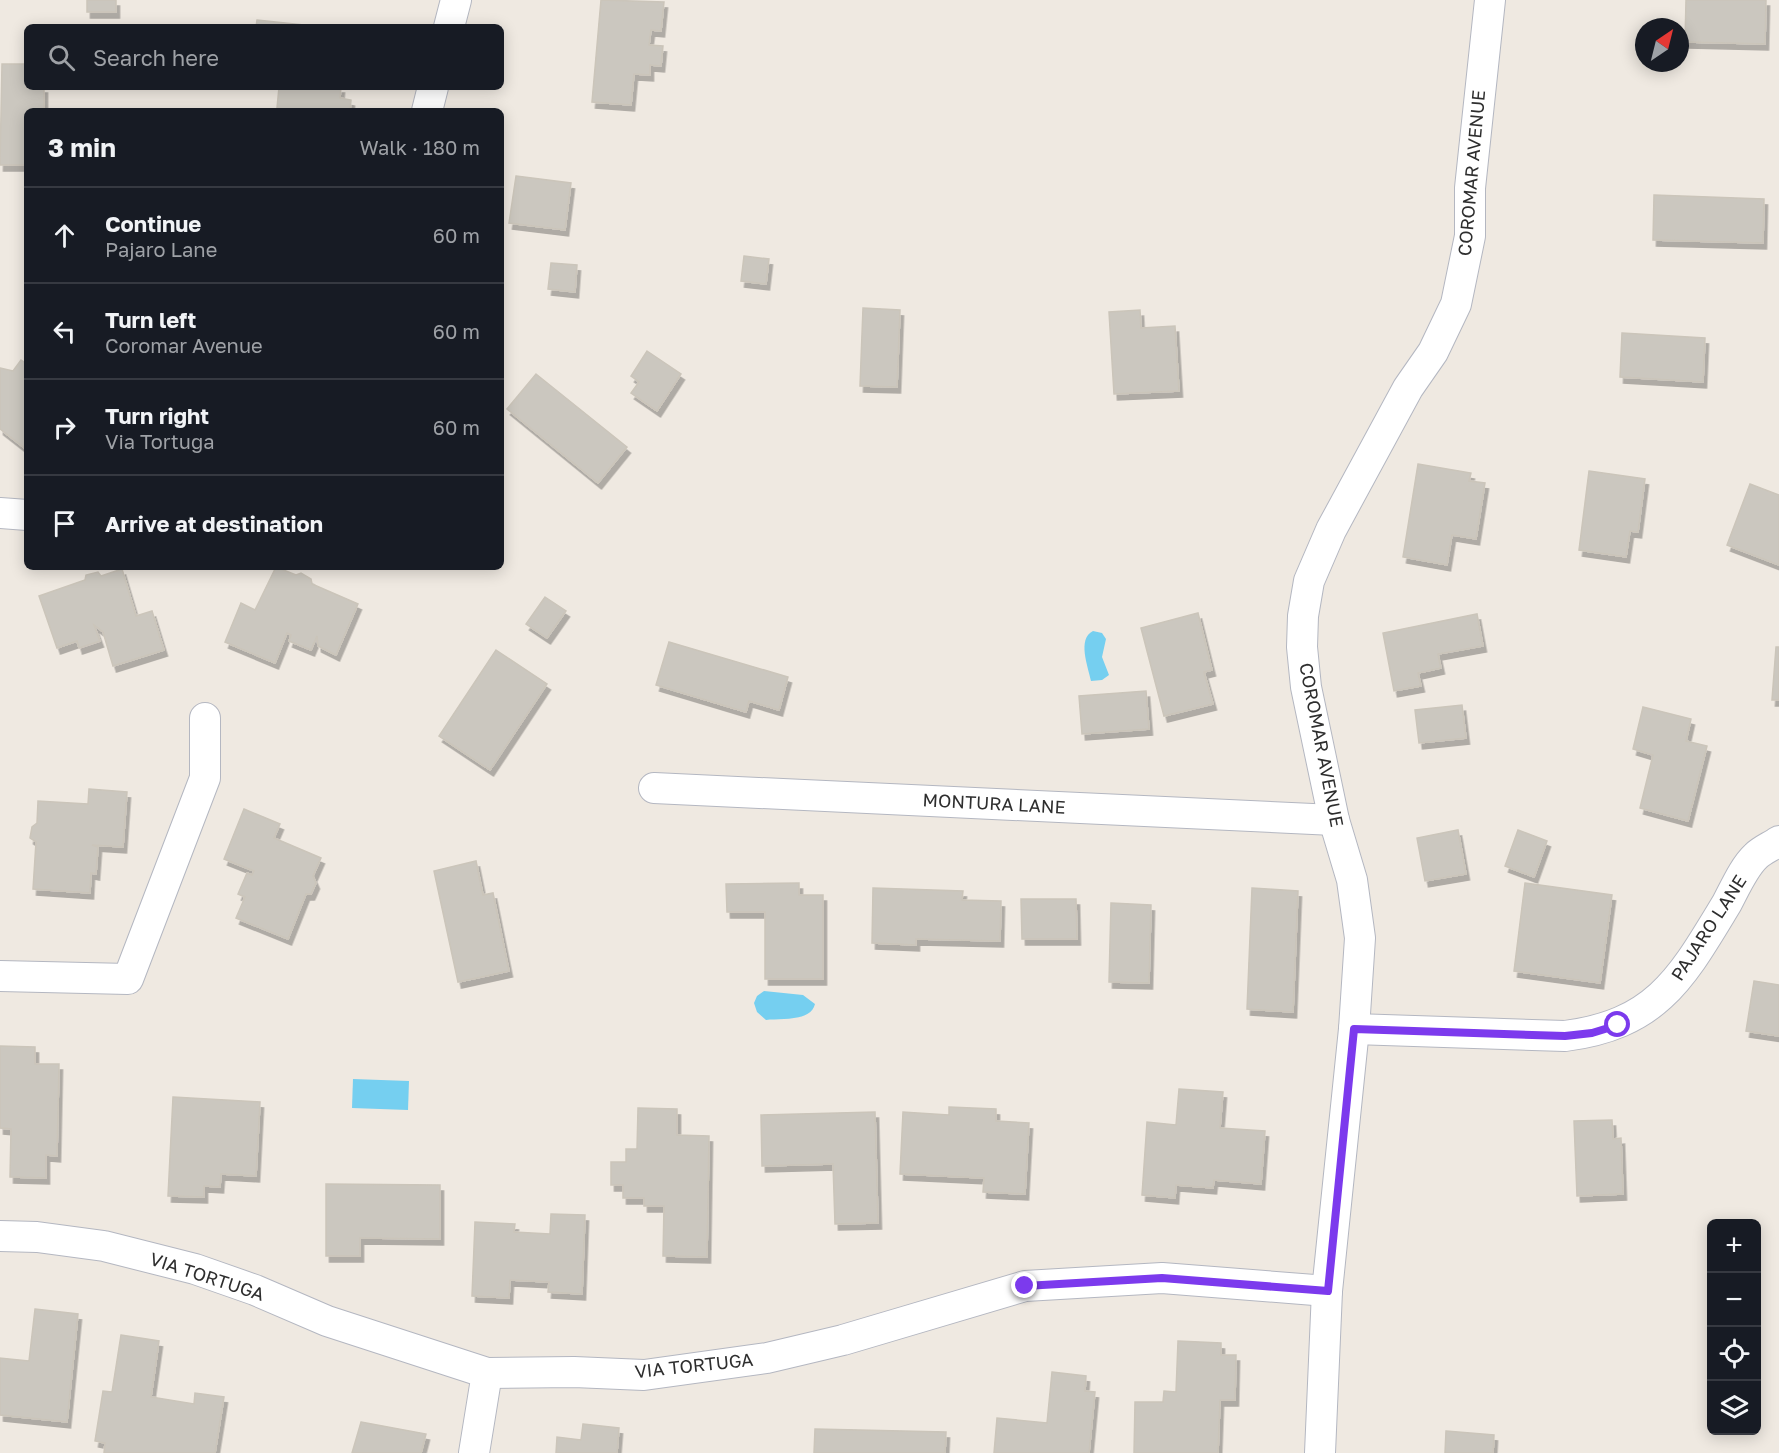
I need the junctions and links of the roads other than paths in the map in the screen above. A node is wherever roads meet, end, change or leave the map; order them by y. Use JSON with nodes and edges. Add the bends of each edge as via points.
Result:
{"nodes":[{"id":1,"x":456,"y":0,"type":"edge"},
{"id":2,"x":1490,"y":0,"type":"edge"},
{"id":3,"x":450,"y":24,"type":"edge"},
{"id":4,"x":432,"y":90,"type":"edge"},
{"id":5,"x":428,"y":108,"type":"edge"},
{"id":6,"x":0,"y":513,"type":"edge"},
{"id":7,"x":24,"y":515,"type":"edge"},
{"id":8,"x":205,"y":718,"type":"dead end"},
{"id":9,"x":654,"y":788,"type":"dead end"},
{"id":10,"x":1334,"y":820,"type":"junction"},
{"id":11,"x":1779,"y":841,"type":"edge"},
{"id":12,"x":0,"y":976,"type":"edge"},
{"id":13,"x":1354,"y":1029,"type":"junction"},
{"id":14,"x":0,"y":1236,"type":"edge"},
{"id":15,"x":1328,"y":1291,"type":"junction"},
{"id":16,"x":487,"y":1373,"type":"junction"},
{"id":17,"x":474,"y":1453,"type":"edge"},
{"id":18,"x":1320,"y":1453,"type":"edge"}],
"edges":[{"from":1,"to":3,"type":"street"},
{"from":2,"to":10,"type":"street","name":"COROMAR AVENUE","via":[[1470,188],[1470,236],[1456,304],[1433,352],[1408,388],[1331,530],[1307,592],[1302,647],[1306,687]]},
{"from":4,"to":5,"type":"street"},
{"from":6,"to":7,"type":"street"},
{"from":8,"to":12,"type":"street","via":[[205,778],[128,979]]},
{"from":9,"to":10,"type":"street","name":"MONTURA LANE"},
{"from":10,"to":13,"type":"street","name":"COROMAR AVENUE","via":[[1345,851],[1360,939]]},
{"from":11,"to":13,"type":"street","name":"PAJARO LANE","via":[[1755,856],[1690,964],[1664,995],[1618,1025],[1565,1036]]},
{"from":13,"to":15,"type":"street","name":"COROMAR AVENUE"},
{"from":14,"to":16,"type":"street","name":"VIA TORTUGA","via":[[104,1246],[195,1269],[327,1321]]},
{"from":15,"to":16,"type":"street","name":"VIA TORTUGA","via":[[1162,1278],[1025,1286],[768,1358],[644,1375]]},
{"from":15,"to":18,"type":"street","name":"COROMAR AVENUE"},
{"from":16,"to":17,"type":"street"}]}
